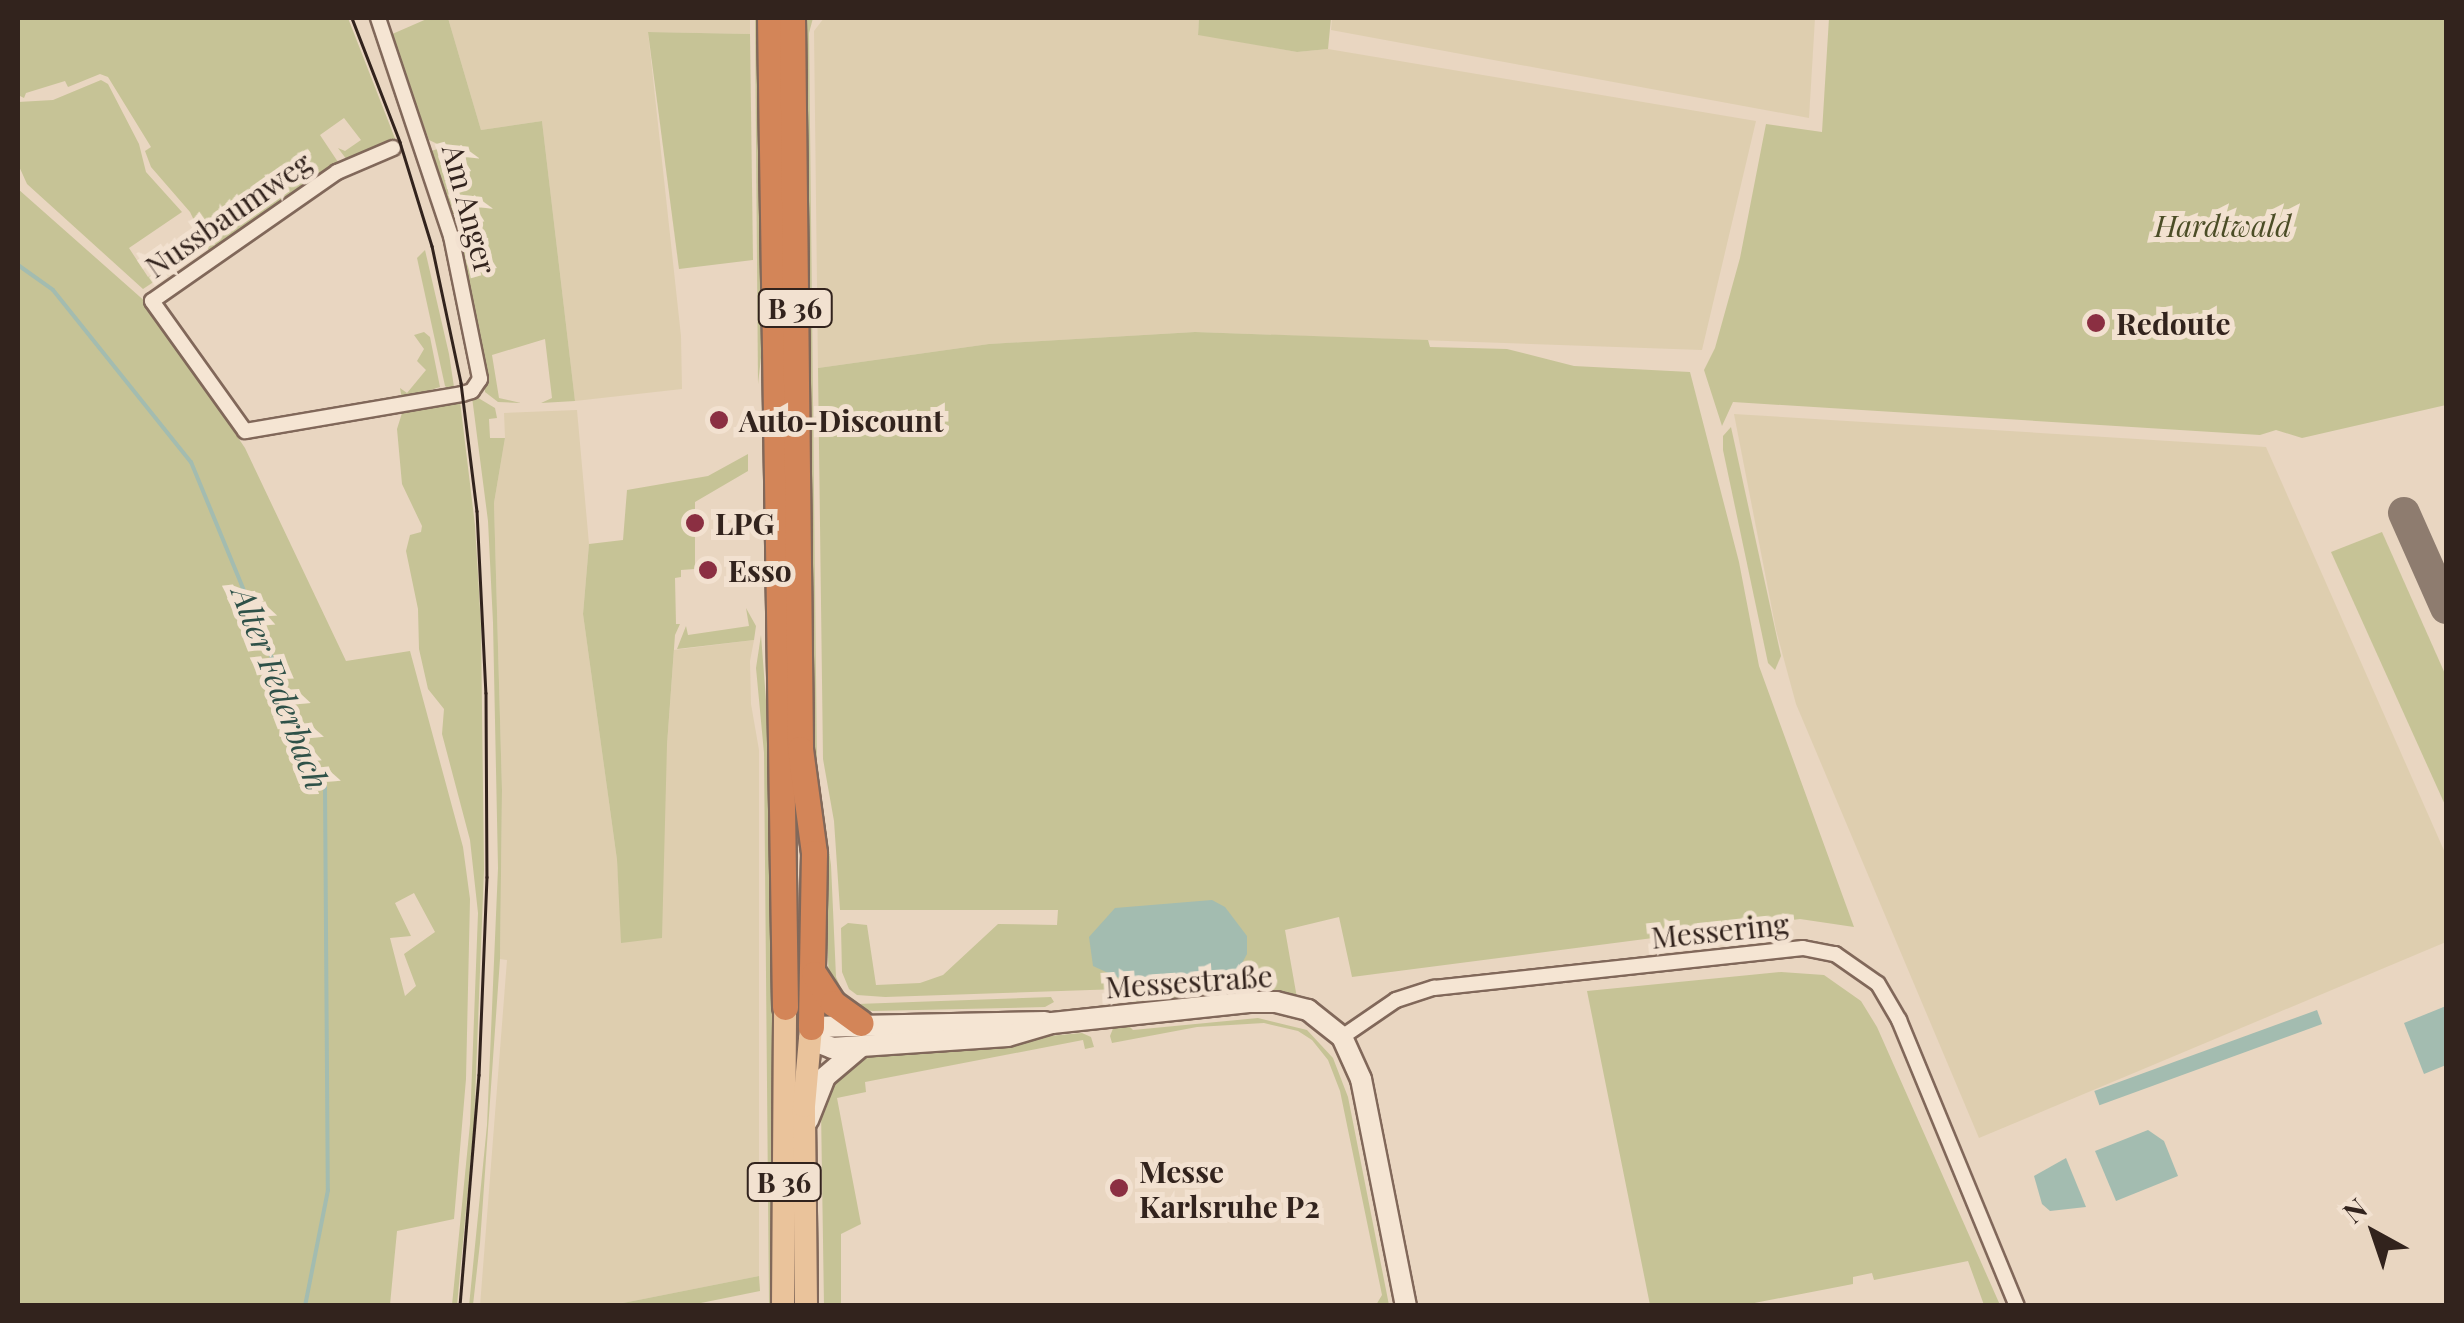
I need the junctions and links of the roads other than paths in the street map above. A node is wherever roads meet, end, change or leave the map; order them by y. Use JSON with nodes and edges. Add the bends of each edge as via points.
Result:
{"nodes":[{"id":1,"x":378,"y":18,"type":"edge"},
{"id":2,"x":770,"y":18,"type":"edge"},
{"id":3,"x":792,"y":18,"type":"edge"},
{"id":4,"x":393,"y":148,"type":"dead end"},
{"id":5,"x":444,"y":398,"type":"joint"},
{"id":6,"x":814,"y":974,"type":"junction"},
{"id":7,"x":785,"y":1007,"type":"junction"},
{"id":8,"x":806,"y":1032,"type":"junction"},
{"id":9,"x":862,"y":1035,"type":"junction"},
{"id":10,"x":1342,"y":1038,"type":"junction"},
{"id":11,"x":784,"y":1059,"type":"junction"},
{"id":12,"x":804,"y":1131,"type":"junction"},
{"id":13,"x":784,"y":1306,"type":"edge"},
{"id":14,"x":806,"y":1306,"type":"edge"},
{"id":15,"x":1406,"y":1306,"type":"edge"},
{"id":16,"x":2017,"y":1306,"type":"edge"}],
"edges":[{"from":1,"to":5,"type":"street","name":"Am Anger","via":[[451,236],[478,355],[476,387]]},
{"from":2,"to":7,"type":"highway","number":"B 36"},
{"from":3,"to":6,"type":"highway","number":"B 36","via":[[800,749],[814,853]]},
{"from":4,"to":5,"type":"street","name":"Nussbaumweg","via":[[337,172],[152,301],[245,431]]},
{"from":6,"to":8,"type":"highway","number":"B 36"},
{"from":6,"to":9,"type":"highway"},
{"from":7,"to":8,"type":"main road"},
{"from":7,"to":11,"type":"main road","number":"B 36"},
{"from":8,"to":9,"type":"street","name":"Messestraße"},
{"from":8,"to":11,"type":"main road"},
{"from":8,"to":12,"type":"main road","number":"B 36"},
{"from":9,"to":10,"type":"street","name":"Messestraße","via":[[1276,1002],[1308,1010]]},
{"from":9,"to":12,"type":"street","via":[[825,1077]]},
{"from":10,"to":15,"type":"street","name":"Messestraße","via":[[1361,1078]]},
{"from":10,"to":16,"type":"street","name":"Messering","via":[[1396,1000],[1434,988],[1802,948],[1835,954],[1878,984],[1899,1020]]},
{"from":11,"to":13,"type":"main road","number":"B 36"},
{"from":12,"to":14,"type":"main road","number":"B 36"}]}
